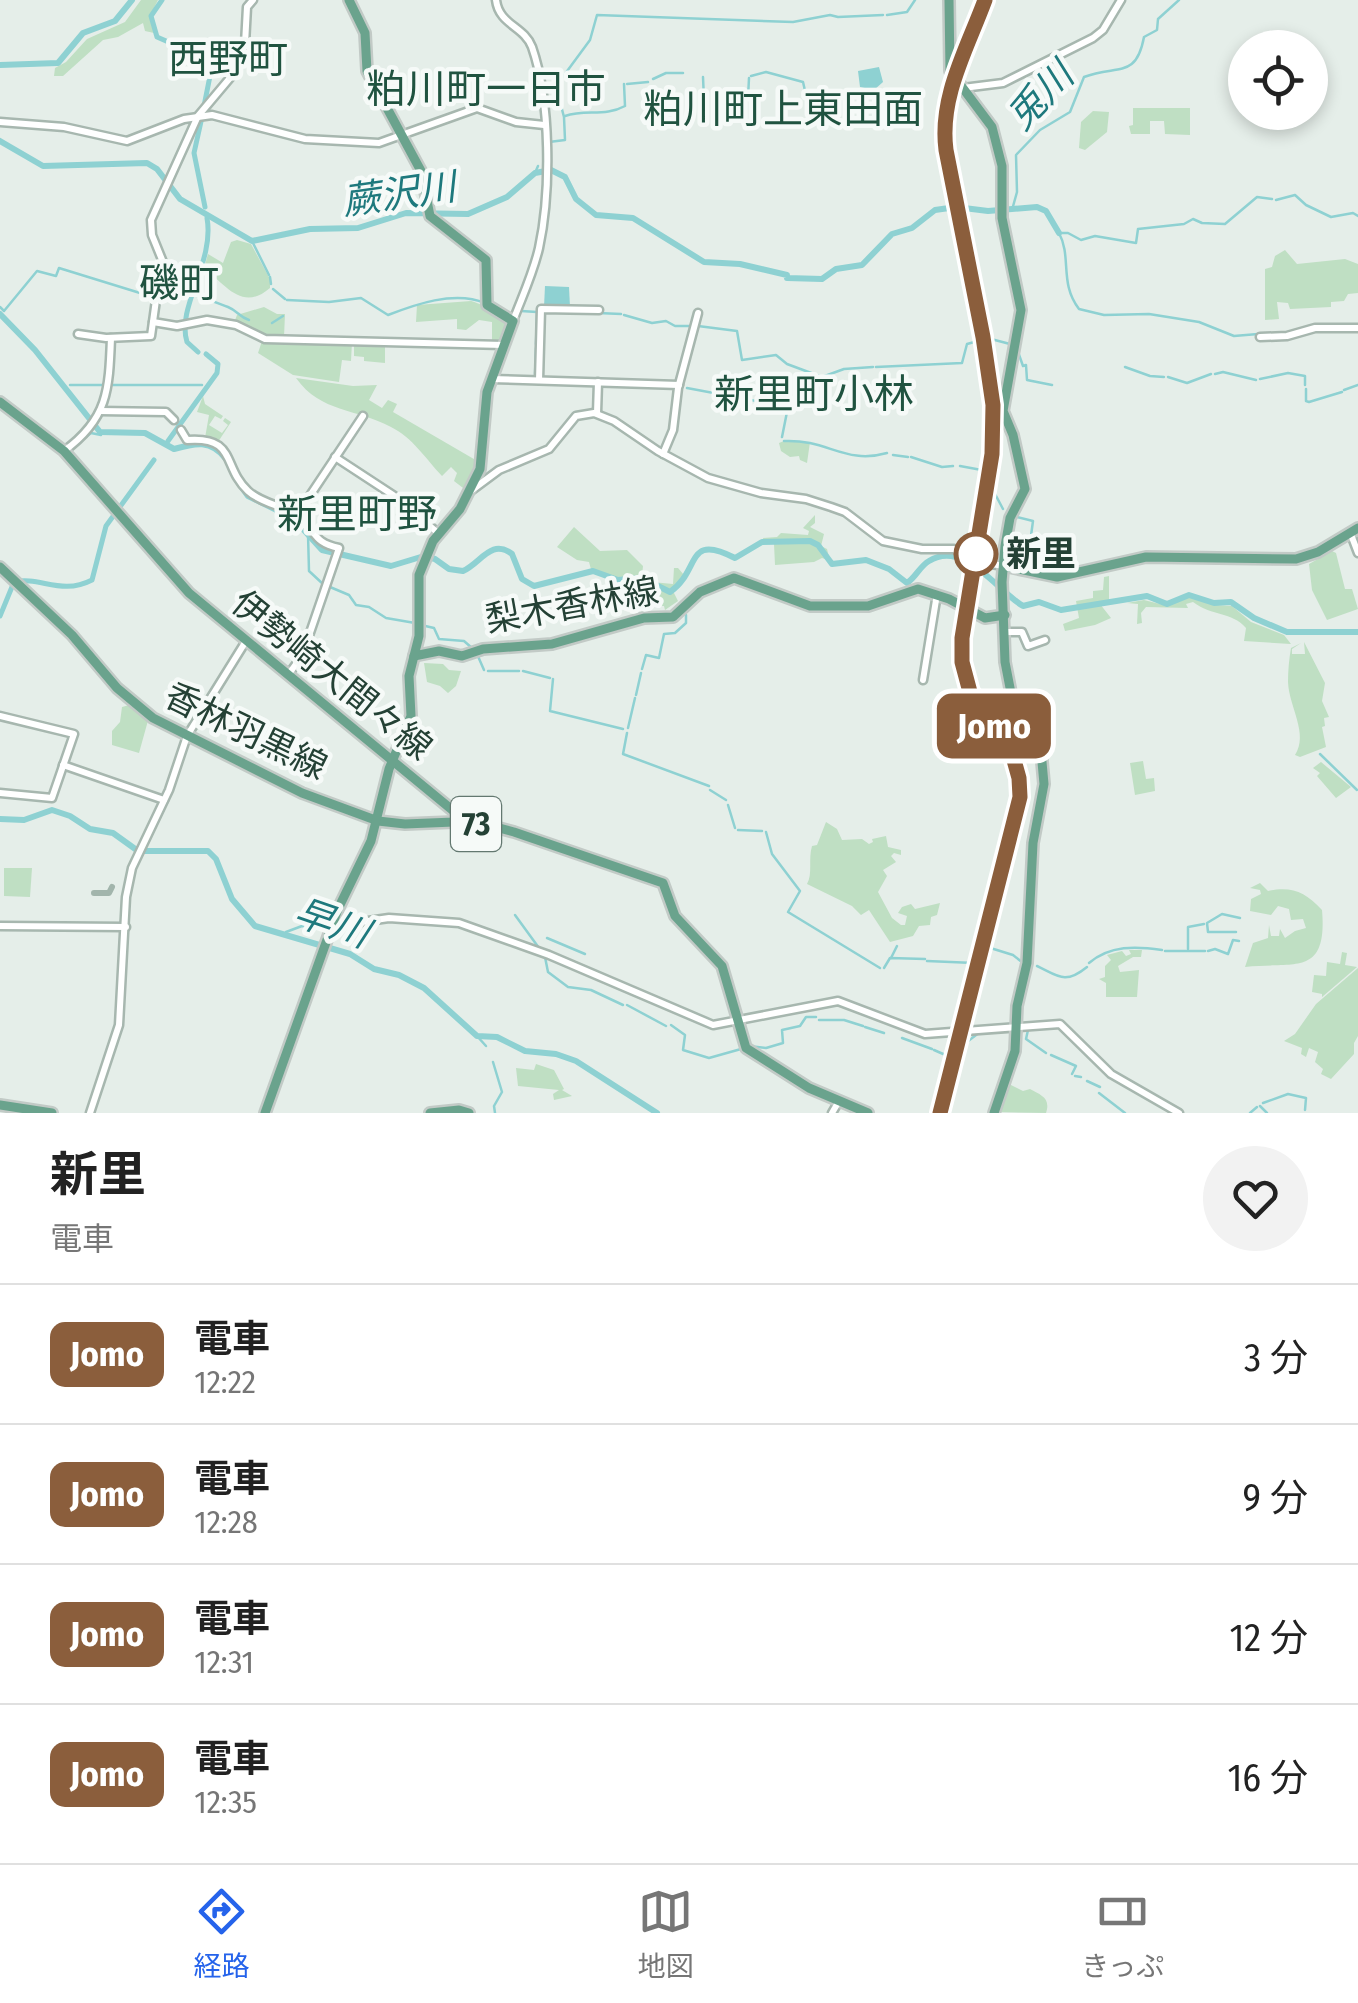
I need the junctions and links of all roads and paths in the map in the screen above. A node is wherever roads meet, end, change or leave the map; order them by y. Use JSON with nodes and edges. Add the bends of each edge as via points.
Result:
{"nodes":[{"id":1,"x":253,"y":0,"type":"edge"},
{"id":2,"x":349,"y":0,"type":"edge"},
{"id":3,"x":496,"y":0,"type":"edge"},
{"id":4,"x":948,"y":0,"type":"edge"},
{"id":5,"x":1121,"y":0,"type":"edge"},
{"id":6,"x":962,"y":88,"type":"junction"},
{"id":7,"x":202,"y":113,"type":"junction"},
{"id":8,"x":0,"y":122,"type":"edge"},
{"id":9,"x":544,"y":125,"type":"junction"},
{"id":10,"x":403,"y":134,"type":"junction"},
{"id":11,"x":599,"y":310,"type":"dead end"},
{"id":12,"x":698,"y":312,"type":"dead end"},
{"id":13,"x":516,"y":314,"type":"junction"},
{"id":14,"x":152,"y":322,"type":"junction"},
{"id":15,"x":1358,"y":328,"type":"edge"},
{"id":16,"x":78,"y":334,"type":"dead end"},
{"id":17,"x":112,"y":338,"type":"junction"},
{"id":18,"x":1260,"y":338,"type":"dead end"},
{"id":19,"x":502,"y":345,"type":"junction"},
{"id":20,"x":491,"y":378,"type":"junction"},
{"id":21,"x":538,"y":380,"type":"junction"},
{"id":22,"x":598,"y":382,"type":"junction"},
{"id":23,"x":678,"y":385,"type":"junction"},
{"id":24,"x":0,"y":402,"type":"edge"},
{"id":25,"x":100,"y":411,"type":"junction"},
{"id":26,"x":597,"y":414,"type":"junction"},
{"id":27,"x":363,"y":416,"type":"dead end"},
{"id":28,"x":174,"y":420,"type":"dead end"},
{"id":29,"x":181,"y":430,"type":"dead end"},
{"id":30,"x":64,"y":452,"type":"junction"},
{"id":31,"x":663,"y":454,"type":"junction"},
{"id":32,"x":335,"y":457,"type":"junction"},
{"id":33,"x":468,"y":493,"type":"junction"},
{"id":34,"x":297,"y":515,"type":"junction"},
{"id":35,"x":1354,"y":530,"type":"edge"},
{"id":36,"x":438,"y":533,"type":"junction"},
{"id":37,"x":1358,"y":553,"type":"edge"},
{"id":38,"x":1004,"y":566,"type":"junction"},
{"id":39,"x":0,"y":567,"type":"edge"},
{"id":40,"x":937,"y":594,"type":"junction"},
{"id":41,"x":1005,"y":615,"type":"junction"},
{"id":42,"x":1005,"y":632,"type":"junction"},
{"id":43,"x":246,"y":640,"type":"junction"},
{"id":44,"x":1045,"y":640,"type":"dead end"},
{"id":45,"x":414,"y":656,"type":"junction"},
{"id":46,"x":289,"y":676,"type":"junction"},
{"id":47,"x":923,"y":680,"type":"dead end"},
{"id":48,"x":0,"y":716,"type":"edge"},
{"id":49,"x":187,"y":736,"type":"junction"},
{"id":50,"x":393,"y":760,"type":"junction"},
{"id":51,"x":63,"y":765,"type":"junction"},
{"id":52,"x":0,"y":794,"type":"edge"},
{"id":53,"x":164,"y":800,"type":"junction"},
{"id":54,"x":462,"y":818,"type":"junction"},
{"id":55,"x":378,"y":822,"type":"junction"},
{"id":56,"x":0,"y":926,"type":"edge"},
{"id":57,"x":333,"y":926,"type":"junction"},
{"id":58,"x":126,"y":927,"type":"junction"},
{"id":59,"x":737,"y":1020,"type":"junction"},
{"id":60,"x":1016,"y":1026,"type":"junction"},
{"id":61,"x":839,"y":1101,"type":"junction"},
{"id":62,"x":0,"y":1105,"type":"edge"},
{"id":63,"x":52,"y":1113,"type":"edge"},
{"id":64,"x":90,"y":1113,"type":"edge"},
{"id":65,"x":265,"y":1113,"type":"edge"},
{"id":66,"x":430,"y":1113,"type":"edge"},
{"id":67,"x":469,"y":1113,"type":"edge"},
{"id":68,"x":832,"y":1113,"type":"edge"},
{"id":69,"x":868,"y":1113,"type":"edge"},
{"id":70,"x":994,"y":1113,"type":"edge"},
{"id":71,"x":1180,"y":1113,"type":"edge"}],
"edges":[{"from":1,"to":7,"type":"street","via":[[235,72]]},
{"from":2,"to":10,"type":"main road","via":[[366,34],[367,71]]},
{"from":3,"to":9,"type":"street","via":[[500,16],[532,48]]},
{"from":4,"to":6,"type":"main road","via":[[948,66]]},
{"from":5,"to":6,"type":"street","via":[[1094,38],[1003,83]]},
{"from":6,"to":38,"type":"main road","via":[[994,129],[1020,306],[1003,411],[1026,489],[1009,521]]},
{"from":7,"to":8,"type":"street","via":[[127,142],[64,127]]},
{"from":7,"to":10,"type":"street","via":[[307,140],[382,143]]},
{"from":7,"to":14,"type":"street","via":[[151,224],[167,271]]},
{"from":9,"to":10,"type":"street","via":[[479,108]]},
{"from":9,"to":13,"type":"street","via":[[539,245]]},
{"from":10,"to":13,"type":"main road","via":[[429,213],[486,260],[488,306]]},
{"from":11,"to":21,"type":"street","via":[[540,309]]},
{"from":12,"to":23,"type":"street"},
{"from":13,"to":19,"type":"main road"},
{"from":14,"to":17,"type":"street","via":[[150,336]]},
{"from":14,"to":19,"type":"street","via":[[211,321],[265,339]]},
{"from":15,"to":18,"type":"street"},
{"from":16,"to":17,"type":"street"},
{"from":17,"to":25,"type":"street"},
{"from":19,"to":20,"type":"main road"},
{"from":20,"to":21,"type":"street"},
{"from":20,"to":33,"type":"main road","via":[[482,462]]},
{"from":21,"to":22,"type":"street"},
{"from":22,"to":23,"type":"street"},
{"from":22,"to":26,"type":"street"},
{"from":23,"to":31,"type":"street"},
{"from":24,"to":30,"type":"main road","name":"伊勢崎大間々線","number":"73"},
{"from":25,"to":28,"type":"street","via":[[166,412]]},
{"from":25,"to":30,"type":"street","via":[[86,435]]},
{"from":26,"to":31,"type":"street"},
{"from":26,"to":33,"type":"street","via":[[576,416],[549,449],[498,470]]},
{"from":27,"to":32,"type":"street"},
{"from":29,"to":34,"type":"street","via":[[187,440],[218,445],[248,491]]},
{"from":30,"to":43,"type":"main road","name":"伊勢崎大間々線","number":"73","via":[[189,593]]},
{"from":31,"to":38,"type":"street","via":[[708,478],[842,511],[883,541],[954,549]]},
{"from":32,"to":34,"type":"street"},
{"from":32,"to":36,"type":"street"},
{"from":33,"to":36,"type":"main road"},
{"from":34,"to":46,"type":"street","via":[[339,553],[301,660]]},
{"from":35,"to":37,"type":"street"},
{"from":35,"to":38,"type":"main road","via":[[1296,558],[1146,557],[1064,576]]},
{"from":36,"to":45,"type":"main road","via":[[418,583]]},
{"from":38,"to":41,"type":"main road"},
{"from":39,"to":49,"type":"main road","name":"香林羽黒線","via":[[137,707]]},
{"from":40,"to":41,"type":"main road","via":[[985,618]]},
{"from":40,"to":45,"type":"main road","name":"梨木香林線","via":[[915,589],[864,606],[812,606],[732,578],[700,592],[674,617],[644,618],[552,644]]},
{"from":40,"to":47,"type":"street"},
{"from":41,"to":42,"type":"main road"},
{"from":42,"to":44,"type":"street","via":[[1022,632],[1028,646]]},
{"from":42,"to":60,"type":"main road","via":[[1008,686],[1040,738],[1044,784]]},
{"from":43,"to":46,"type":"main road","name":"伊勢崎大間々線","number":"73"},
{"from":43,"to":49,"type":"street"},
{"from":45,"to":50,"type":"main road","via":[[411,716]]},
{"from":46,"to":50,"type":"main road","name":"伊勢崎大間々線","number":"73"},
{"from":48,"to":51,"type":"street","via":[[74,734]]},
{"from":49,"to":53,"type":"street"},
{"from":49,"to":55,"type":"main road","name":"香林羽黒線"},
{"from":50,"to":54,"type":"main road","name":"伊勢崎大間々線","number":"73"},
{"from":50,"to":55,"type":"main road"},
{"from":51,"to":52,"type":"street","via":[[52,798]]},
{"from":51,"to":53,"type":"street"},
{"from":53,"to":58,"type":"street","via":[[126,895]]},
{"from":54,"to":55,"type":"main road","name":"香林羽黒線"},
{"from":54,"to":59,"type":"main road","name":"伊勢崎大間々線","number":"73","via":[[663,883],[674,914],[722,966]]},
{"from":55,"to":57,"type":"main road"},
{"from":56,"to":58,"type":"street"},
{"from":57,"to":59,"type":"street","via":[[388,918],[459,923],[710,1024]]},
{"from":57,"to":65,"type":"main road"},
{"from":58,"to":64,"type":"street","via":[[119,1025]]},
{"from":59,"to":60,"type":"street","via":[[840,1001],[925,1034]]},
{"from":59,"to":61,"type":"main road","name":"伊勢崎大間々線","number":"73","via":[[748,1051]]},
{"from":60,"to":70,"type":"main road","via":[[1015,1051]]},
{"from":60,"to":71,"type":"street","via":[[1062,1024],[1111,1074]]},
{"from":61,"to":68,"type":"street"},
{"from":61,"to":69,"type":"main road","name":"伊勢崎大間々線","number":"73"},
{"from":62,"to":63,"type":"main road"},
{"from":66,"to":67,"type":"main road"}]}
